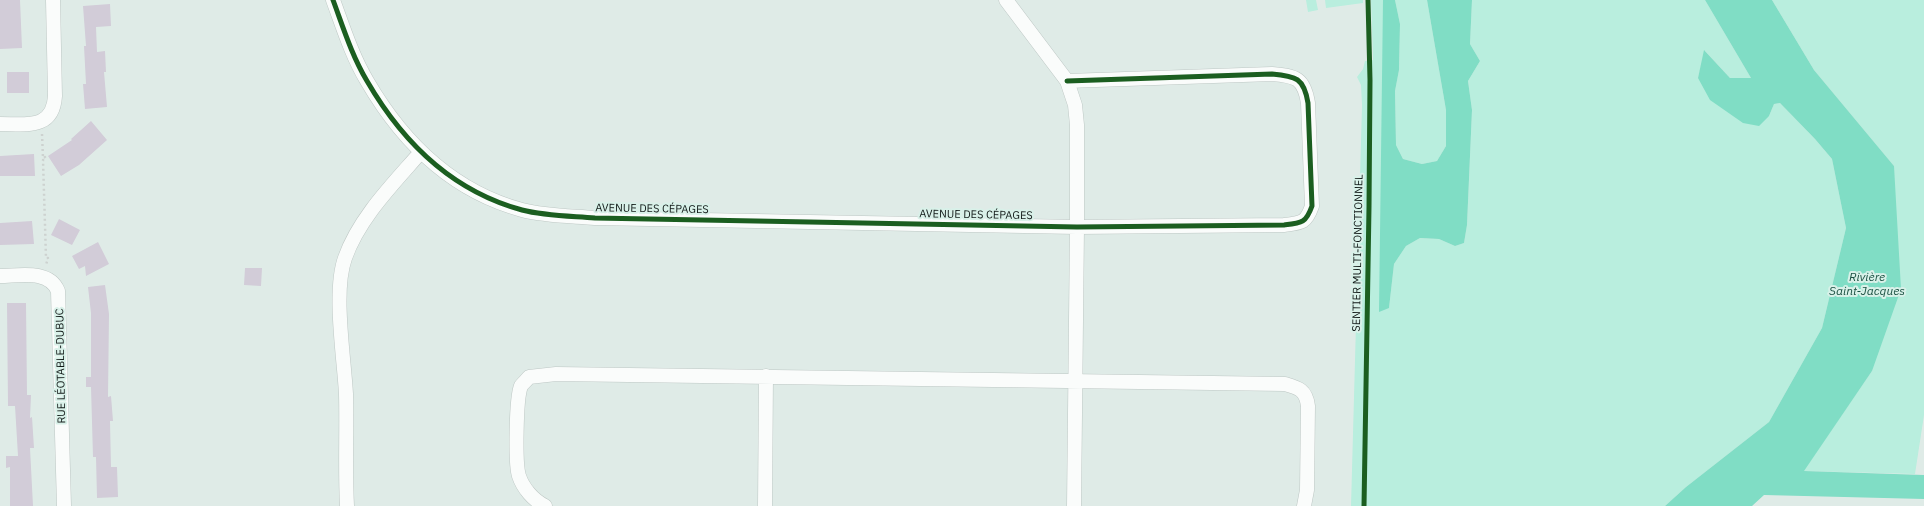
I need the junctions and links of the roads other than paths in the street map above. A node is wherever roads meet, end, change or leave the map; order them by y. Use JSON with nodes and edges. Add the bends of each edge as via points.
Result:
{"nodes":[{"id":1,"x":53,"y":0,"type":"edge"},
{"id":2,"x":333,"y":0,"type":"edge"},
{"id":3,"x":1006,"y":0,"type":"edge"},
{"id":4,"x":1067,"y":81,"type":"junction"},
{"id":5,"x":0,"y":124,"type":"edge"},
{"id":6,"x":420,"y":152,"type":"junction"},
{"id":7,"x":1077,"y":227,"type":"junction"},
{"id":8,"x":0,"y":276,"type":"edge"},
{"id":9,"x":766,"y":376,"type":"junction"},
{"id":10,"x":1075,"y":380,"type":"junction"},
{"id":11,"x":64,"y":506,"type":"edge"},
{"id":12,"x":347,"y":506,"type":"edge"},
{"id":13,"x":544,"y":506,"type":"edge"},
{"id":14,"x":765,"y":506,"type":"edge"},
{"id":15,"x":1074,"y":506,"type":"edge"},
{"id":16,"x":1304,"y":506,"type":"edge"}],
"edges":[{"from":1,"to":5,"type":"street","via":[[53,110],[39,122]]},
{"from":2,"to":6,"type":"street","name":"AVENUE DES CÉPAGES","via":[[367,81],[390,116]]},
{"from":3,"to":4,"type":"street"},
{"from":4,"to":7,"type":"street","via":[[1075,105],[1077,125]]},
{"from":4,"to":7,"type":"street","name":"AVENUE DES CÉPAGES","via":[[1289,75],[1301,81],[1306,90],[1308,103],[1312,206],[1308,217],[1301,223]]},
{"from":6,"to":7,"type":"street","name":"AVENUE DES CÉPAGES","via":[[457,182],[502,204],[540,213],[602,218]]},
{"from":6,"to":12,"type":"street","via":[[378,203],[357,233],[345,259],[340,291],[346,394]]},
{"from":7,"to":10,"type":"street"},
{"from":8,"to":11,"type":"street","name":"RUE LÉOTABLE-DUBUC","via":[[43,276],[51,280],[58,291]]},
{"from":9,"to":10,"type":"street"},
{"from":9,"to":13,"type":"street","via":[[556,374],[529,377],[521,387],[518,399],[517,466],[524,486]]},
{"from":9,"to":14,"type":"street"},
{"from":10,"to":15,"type":"street"},
{"from":10,"to":16,"type":"street","via":[[1285,384],[1298,388],[1306,396],[1308,406],[1307,490]]}]}
